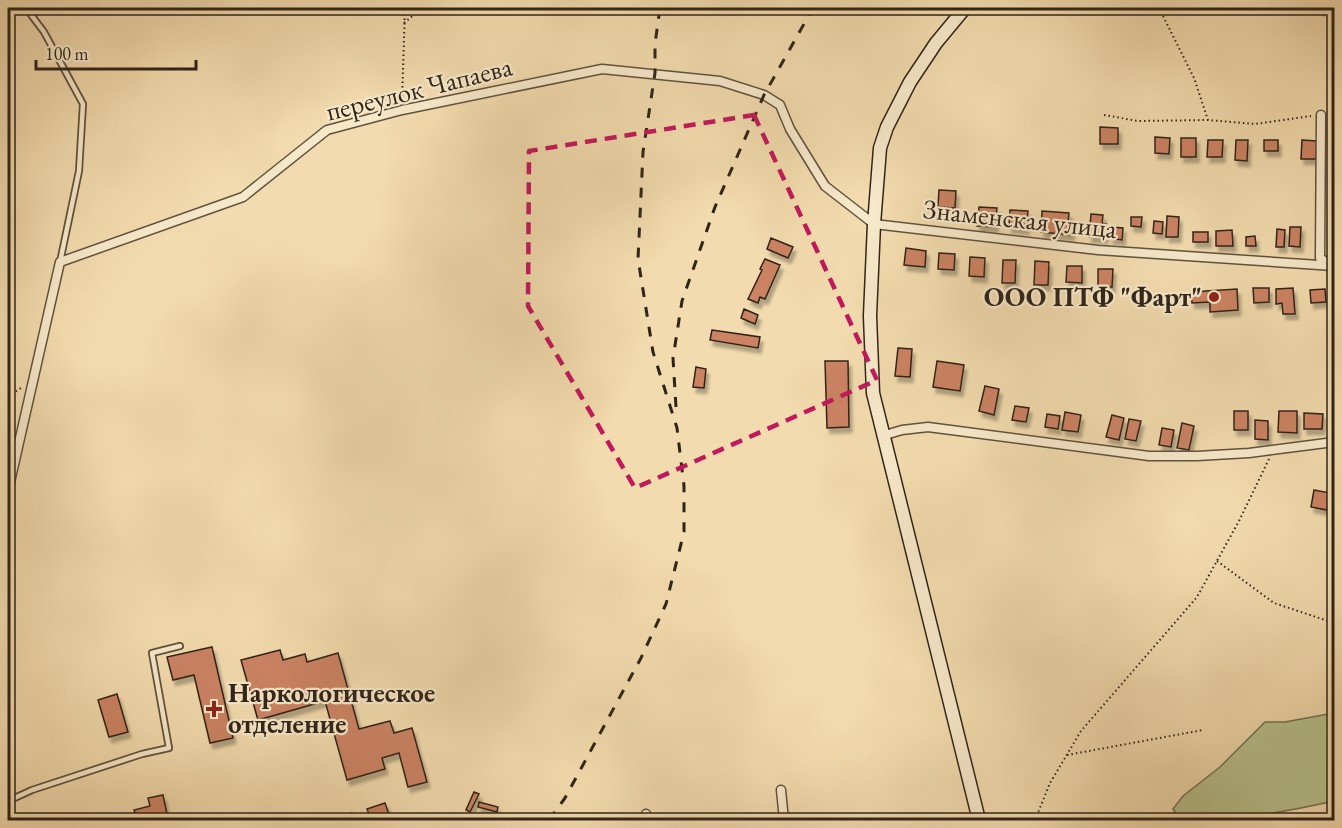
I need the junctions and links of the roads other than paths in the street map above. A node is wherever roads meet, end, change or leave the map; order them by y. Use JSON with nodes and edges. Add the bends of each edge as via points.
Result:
{"nodes":[{"id":1,"x":26,"y":8,"type":"edge"},
{"id":2,"x":964,"y":8,"type":"edge"},
{"id":3,"x":1321,"y":115,"type":"road end"},
{"id":4,"x":874,"y":224,"type":"junction"},
{"id":5,"x":60,"y":262,"type":"junction"},
{"id":6,"x":1333,"y":266,"type":"edge"},
{"id":7,"x":1335,"y":349,"type":"edge"},
{"id":8,"x":882,"y":436,"type":"junction"},
{"id":9,"x":1335,"y":442,"type":"edge"},
{"id":10,"x":8,"y":491,"type":"edge"},
{"id":11,"x":180,"y":646,"type":"dead end"},
{"id":12,"x":781,"y":790,"type":"dead end"},
{"id":13,"x":8,"y":801,"type":"edge"},
{"id":14,"x":784,"y":820,"type":"edge"},
{"id":15,"x":979,"y":820,"type":"edge"}],
"edges":[{"from":1,"to":5,"type":"lane","via":[[83,104],[79,171]]},
{"from":2,"to":4,"type":"main road","via":[[910,82],[887,128],[880,148]]},
{"from":3,"to":6,"type":"street","via":[[1320,258]]},
{"from":4,"to":5,"type":"street","name":"переулок Чапаева","via":[[825,186],[780,105],[764,95],[720,81],[602,69],[402,110],[327,130],[243,197]]},
{"from":4,"to":6,"type":"street","name":"Знаменская улица","via":[[1098,250]]},
{"from":4,"to":8,"type":"main road","via":[[870,316],[873,393]]},
{"from":5,"to":10,"type":"street"},
{"from":6,"to":7,"type":"street"},
{"from":8,"to":9,"type":"street","via":[[928,427],[1149,456],[1249,453]]},
{"from":8,"to":15,"type":"main road"},
{"from":11,"to":13,"type":"lane","via":[[152,653],[170,748],[142,754]]},
{"from":12,"to":14,"type":"street"}]}
